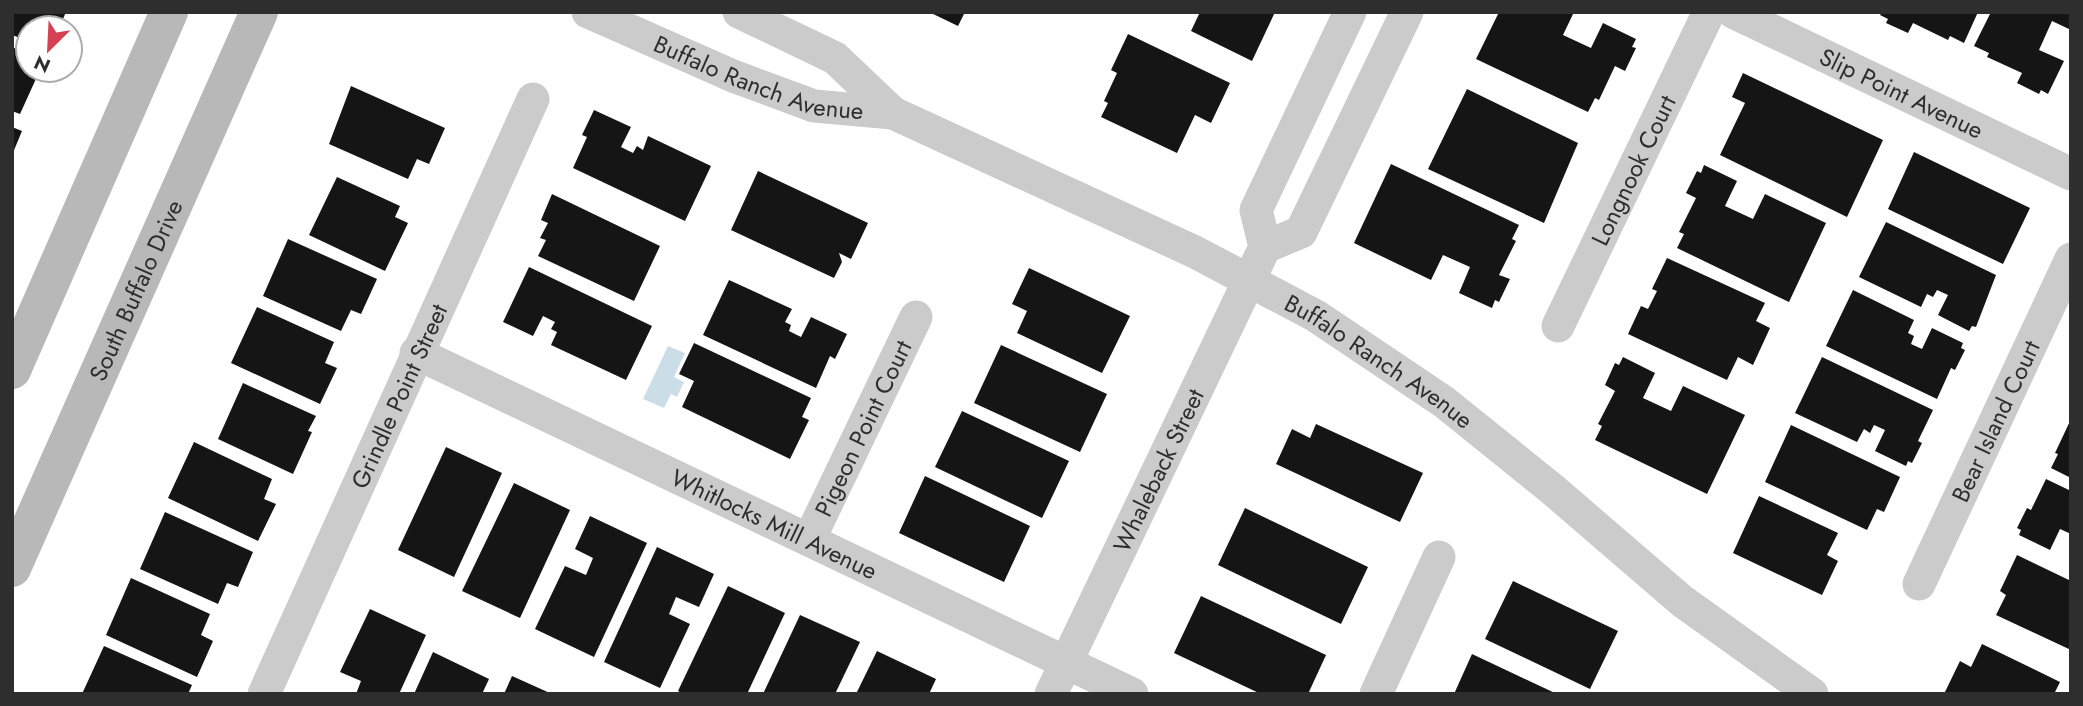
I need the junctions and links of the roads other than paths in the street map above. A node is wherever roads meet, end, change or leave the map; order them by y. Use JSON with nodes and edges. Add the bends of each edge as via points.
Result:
{"nodes":[{"id":1,"x":169,"y":12,"type":"edge"},
{"id":2,"x":258,"y":12,"type":"edge"},
{"id":3,"x":588,"y":12,"type":"edge"},
{"id":4,"x":739,"y":12,"type":"edge"},
{"id":5,"x":1350,"y":12,"type":"edge"},
{"id":6,"x":1407,"y":12,"type":"edge"},
{"id":7,"x":1709,"y":12,"type":"edge"},
{"id":8,"x":1733,"y":12,"type":"edge"},
{"id":9,"x":533,"y":99,"type":"dead end"},
{"id":10,"x":893,"y":113,"type":"junction"},
{"id":11,"x":2071,"y":174,"type":"edge"},
{"id":12,"x":1265,"y":247,"type":"junction"},
{"id":13,"x":2071,"y":259,"type":"edge"},
{"id":14,"x":1249,"y":279,"type":"junction"},
{"id":15,"x":916,"y":317,"type":"dead end"},
{"id":16,"x":1559,"y":326,"type":"dead end"},
{"id":17,"x":416,"y":353,"type":"junction"},
{"id":18,"x":12,"y":370,"type":"edge"},
{"id":19,"x":809,"y":540,"type":"junction"},
{"id":20,"x":1440,"y":558,"type":"dead end"},
{"id":21,"x":12,"y":568,"type":"edge"},
{"id":22,"x":1919,"y":584,"type":"dead end"},
{"id":23,"x":1066,"y":662,"type":"junction"},
{"id":24,"x":264,"y":694,"type":"edge"},
{"id":25,"x":1051,"y":694,"type":"edge"},
{"id":26,"x":1132,"y":694,"type":"edge"},
{"id":27,"x":1376,"y":694,"type":"edge"},
{"id":28,"x":1812,"y":694,"type":"edge"}],
"edges":[{"from":1,"to":18,"type":"main road"},
{"from":2,"to":21,"type":"main road","name":"South Buffalo Drive"},
{"from":3,"to":10,"type":"street","name":"Buffalo Ranch Avenue","via":[[814,106]]},
{"from":4,"to":10,"type":"street","name":"Buffalo Ranch Avenue","via":[[835,58]]},
{"from":5,"to":12,"type":"street","via":[[1256,210]]},
{"from":6,"to":12,"type":"street","via":[[1301,232]]},
{"from":7,"to":16,"type":"street","name":"Longnook Court"},
{"from":8,"to":11,"type":"street","name":"Slip Point Avenue"},
{"from":9,"to":17,"type":"street","name":"Grindle Point Street"},
{"from":10,"to":14,"type":"street","name":"Buffalo Ranch Avenue"},
{"from":12,"to":14,"type":"street","name":"Whaleback Street"},
{"from":13,"to":22,"type":"street","name":"Bear Island Court"},
{"from":14,"to":23,"type":"street","name":"Whaleback Street"},
{"from":14,"to":28,"type":"street","name":"Buffalo Ranch Avenue","via":[[1316,316],[1444,402],[1682,601]]},
{"from":15,"to":19,"type":"street","name":"Pigeon Point Court"},
{"from":17,"to":19,"type":"street","name":"Whitlocks Mill Avenue"},
{"from":17,"to":24,"type":"street","name":"Grindle Point Street"},
{"from":19,"to":23,"type":"street","name":"Whitlocks Mill Avenue"},
{"from":20,"to":27,"type":"street"},
{"from":23,"to":25,"type":"street","name":"Whaleback Street"},
{"from":23,"to":26,"type":"street","name":"Whitlocks Mill Avenue"}]}
